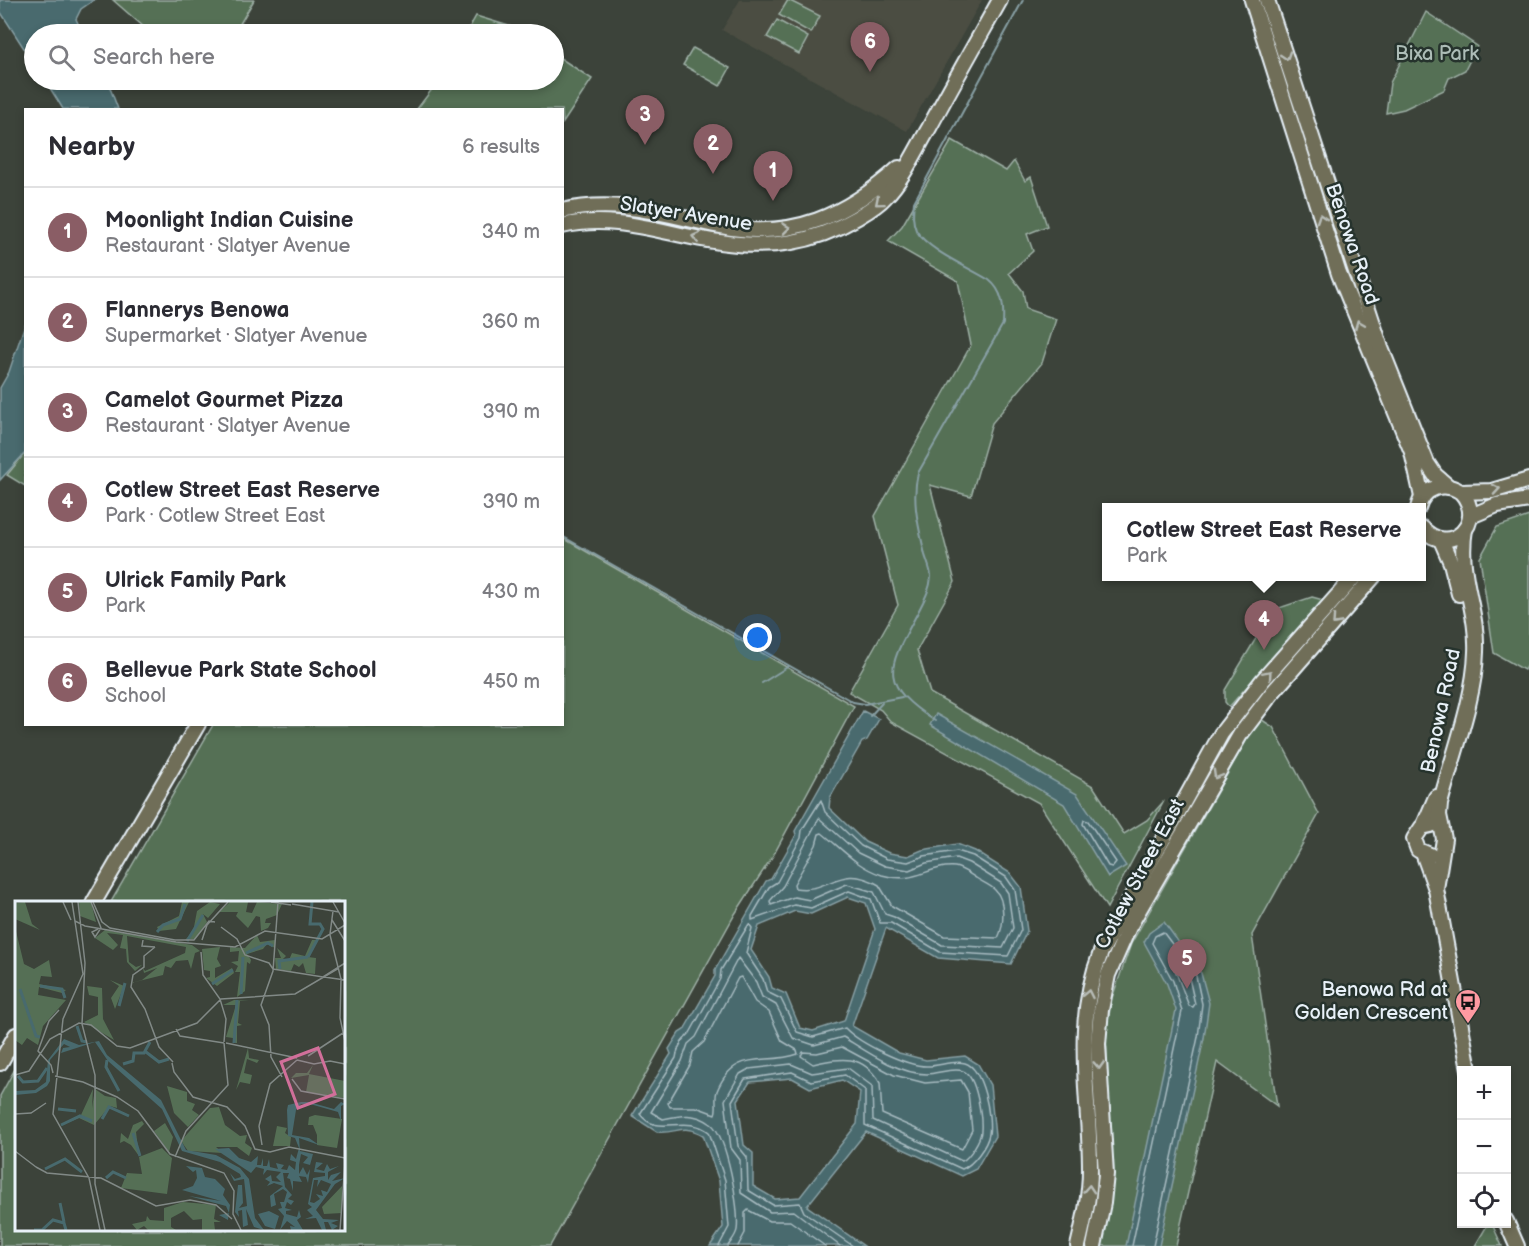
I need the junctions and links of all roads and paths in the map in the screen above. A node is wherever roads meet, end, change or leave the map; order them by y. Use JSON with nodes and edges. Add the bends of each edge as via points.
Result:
{"nodes":[{"id":1,"x":1000,"y":0,"type":"edge"},
{"id":2,"x":1252,"y":0,"type":"edge"},
{"id":3,"x":1267,"y":0,"type":"edge"},
{"id":4,"x":913,"y":155,"type":"junction"},
{"id":5,"x":564,"y":211,"type":"edge"},
{"id":6,"x":564,"y":226,"type":"edge"},
{"id":7,"x":1529,"y":480,"type":"edge"},
{"id":8,"x":1455,"y":489,"type":"junction"},
{"id":9,"x":1529,"y":500,"type":"edge"},
{"id":10,"x":1420,"y":502,"type":"edge"},
{"id":11,"x":1468,"y":522,"type":"junction"},
{"id":12,"x":1426,"y":534,"type":"edge"},
{"id":13,"x":1441,"y":540,"type":"junction"},
{"id":14,"x":1351,"y":581,"type":"edge"},
{"id":15,"x":1370,"y":581,"type":"edge"},
{"id":16,"x":197,"y":726,"type":"edge"},
{"id":17,"x":1424,"y":825,"type":"junction"},
{"id":18,"x":1441,"y":831,"type":"junction"},
{"id":19,"x":1442,"y":848,"type":"junction"},
{"id":20,"x":1423,"y":853,"type":"junction"},
{"id":21,"x":1436,"y":889,"type":"junction"},
{"id":22,"x":95,"y":901,"type":"edge"},
{"id":23,"x":15,"y":1037,"type":"edge"},
{"id":24,"x":0,"y":1063,"type":"edge"},
{"id":25,"x":1468,"y":1066,"type":"edge"},
{"id":26,"x":1509,"y":1228,"type":"edge"},
{"id":27,"x":1078,"y":1246,"type":"edge"},
{"id":28,"x":1094,"y":1246,"type":"edge"},
{"id":29,"x":1517,"y":1246,"type":"edge"}],
"edges":[{"from":1,"to":4,"type":"main road","name":"Slatyer Avenue"},
{"from":10,"to":2,"type":"main road","name":"Benowa Road","one_way":true,"via":[[1412,452],[1339,274]]},
{"from":3,"to":8,"type":"main road","name":"Benowa Road","one_way":true,"via":[[1381,348],[1427,463],[1435,476]]},
{"from":5,"to":4,"type":"main road","name":"Slatyer Avenue","one_way":true,"via":[[603,205],[636,206],[740,229],[786,229],[840,212],[863,199]]},
{"from":4,"to":6,"type":"main road","name":"Slatyer Avenue","one_way":true,"via":[[887,196],[874,207],[835,230],[803,242],[773,246],[739,244],[604,221]]},
{"from":8,"to":7,"type":"main road","one_way":true,"via":[[1492,490]]},
{"from":8,"to":10,"type":"main road","via":[[1434,488]]},
{"from":8,"to":11,"type":"main road","via":[[1467,499]]},
{"from":9,"to":11,"type":"main road","via":[[1497,505]]},
{"from":11,"to":13,"type":"main road","via":[[1450,539]]},
{"from":11,"to":18,"type":"main road","name":"Benowa Road","via":[[1462,548],[1463,570],[1476,652],[1472,683],[1440,804]]},
{"from":12,"to":13,"type":"main road"},
{"from":13,"to":17,"type":"main road","name":"Benowa Road","via":[[1451,563],[1470,654],[1435,800]]},
{"from":27,"to":14,"type":"main road","name":"Cotlew Street East","one_way":true,"via":[[1089,1198],[1090,1170],[1084,1014],[1101,952],[1221,734]]},
{"from":15,"to":28,"type":"main road","name":"Cotlew Street East","one_way":true,"via":[[1240,735],[1129,927],[1108,975],[1098,1044],[1106,1174]]},
{"from":16,"to":22,"type":"main road"},
{"from":17,"to":18,"type":"main road","via":[[1434,825]]},
{"from":17,"to":20,"type":"main road","via":[[1414,839]]},
{"from":18,"to":19,"type":"main road"},
{"from":19,"to":20,"type":"main road","via":[[1431,855]]},
{"from":19,"to":21,"type":"main road"},
{"from":20,"to":21,"type":"main road"},
{"from":21,"to":25,"type":"main road"},
{"from":23,"to":24,"type":"main road"},
{"from":26,"to":29,"type":"main road"}]}
